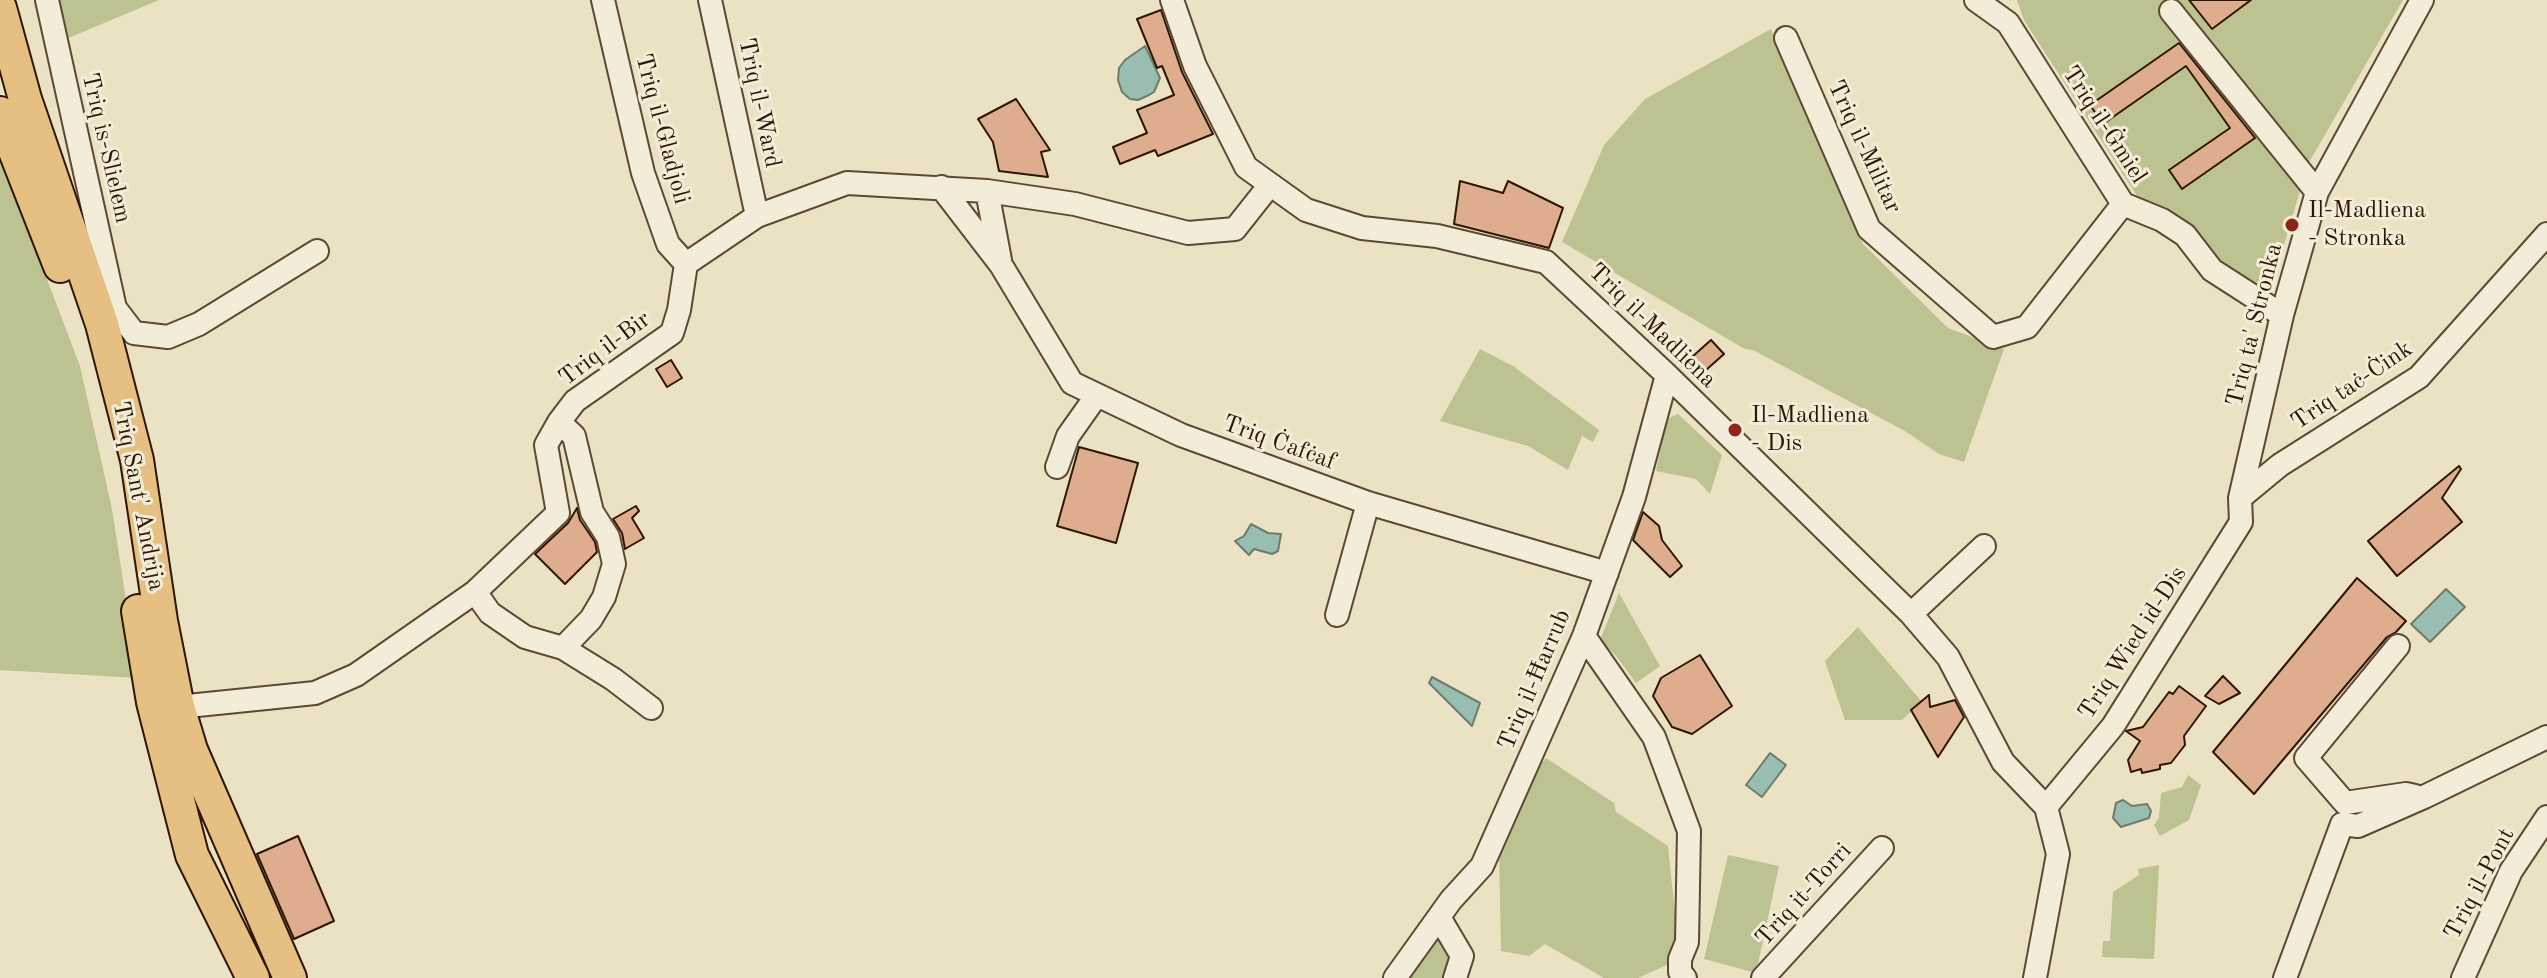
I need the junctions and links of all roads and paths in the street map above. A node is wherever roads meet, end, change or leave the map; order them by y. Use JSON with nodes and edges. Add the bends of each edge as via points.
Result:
{"nodes":[{"id":1,"x":47,"y":0,"type":"edge"},
{"id":2,"x":603,"y":0,"type":"edge"},
{"id":3,"x":710,"y":0,"type":"edge"},
{"id":4,"x":1172,"y":0,"type":"edge"},
{"id":5,"x":1976,"y":0,"type":"edge"},
{"id":6,"x":2422,"y":0,"type":"edge"},
{"id":7,"x":0,"y":8,"type":"edge"},
{"id":8,"x":2171,"y":11,"type":"dead end"},
{"id":9,"x":1786,"y":38,"type":"dead end"},
{"id":10,"x":0,"y":113,"type":"edge"},
{"id":11,"x":1269,"y":186,"type":"junction"},
{"id":12,"x":941,"y":187,"type":"junction"},
{"id":13,"x":987,"y":191,"type":"junction"},
{"id":14,"x":2317,"y":192,"type":"junction"},
{"id":15,"x":2123,"y":204,"type":"junction"},
{"id":16,"x":757,"y":216,"type":"junction"},
{"id":17,"x":2547,"y":234,"type":"edge"},
{"id":18,"x":317,"y":251,"type":"dead end"},
{"id":19,"x":686,"y":264,"type":"junction"},
{"id":20,"x":1001,"y":265,"type":"junction"},
{"id":21,"x":2282,"y":315,"type":"junction"},
{"id":22,"x":1667,"y":375,"type":"junction"},
{"id":23,"x":1097,"y":395,"type":"junction"},
{"id":24,"x":559,"y":422,"type":"junction"},
{"id":25,"x":1057,"y":467,"type":"dead end"},
{"id":26,"x":2240,"y":498,"type":"junction"},
{"id":27,"x":1368,"y":503,"type":"junction"},
{"id":28,"x":1984,"y":546,"type":"dead end"},
{"id":29,"x":1607,"y":573,"type":"junction"},
{"id":30,"x":475,"y":592,"type":"junction"},
{"id":31,"x":1911,"y":614,"type":"junction"},
{"id":32,"x":1337,"y":615,"type":"dead end"},
{"id":33,"x":1584,"y":636,"type":"junction"},
{"id":34,"x":2398,"y":646,"type":"dead end"},
{"id":35,"x":563,"y":648,"type":"junction"},
{"id":36,"x":178,"y":707,"type":"junction"},
{"id":37,"x":651,"y":708,"type":"dead end"},
{"id":38,"x":2547,"y":737,"type":"edge"},
{"id":39,"x":2424,"y":797,"type":"junction"},
{"id":40,"x":2046,"y":807,"type":"junction"},
{"id":41,"x":2547,"y":817,"type":"edge"},
{"id":42,"x":1882,"y":848,"type":"dead end"},
{"id":43,"x":1439,"y":917,"type":"junction"},
{"id":44,"x":1678,"y":976,"type":"edge"},
{"id":45,"x":253,"y":978,"type":"edge"},
{"id":46,"x":290,"y":978,"type":"edge"},
{"id":47,"x":1395,"y":978,"type":"edge"},
{"id":48,"x":1455,"y":978,"type":"edge"},
{"id":49,"x":1763,"y":978,"type":"edge"},
{"id":50,"x":2035,"y":978,"type":"edge"},
{"id":51,"x":2285,"y":978,"type":"edge"},
{"id":52,"x":2463,"y":978,"type":"edge"}],
"edges":[{"from":1,"to":18,"type":"street","name":"Triq is-Slielem","via":[[115,308],[134,333],[168,337],[199,324]]},
{"from":2,"to":19,"type":"street","name":"Triq il-Gladjoli","via":[[643,173],[668,244]]},
{"from":3,"to":16,"type":"street","name":"Triq il-Ward"},
{"from":4,"to":11,"type":"street","name":"Triq il-Madliena","via":[[1195,66],[1246,167]]},
{"from":5,"to":15,"type":"street","name":"Triq il-Ġmiel","via":[[2008,23]]},
{"from":6,"to":14,"type":"street","name":"Triq ta' Stronka"},
{"from":7,"to":36,"type":"highway","name":"Triq Sant' Andrija","via":[[25,99],[102,324],[137,460]]},
{"from":8,"to":14,"type":"street"},
{"from":9,"to":15,"type":"street","name":"Triq il-Militar","via":[[1869,229],[1993,337],[2027,327]]},
{"from":10,"to":45,"type":"highway","name":"Triq Sant' Andrija","via":[[86,331],[116,465],[153,702],[192,855]]},
{"from":11,"to":13,"type":"street","via":[[1235,229],[1188,233],[1075,204]]},
{"from":11,"to":22,"type":"street","name":"Triq il-Madliena","via":[[1306,210],[1362,228],[1437,236],[1546,262]]},
{"from":12,"to":13,"type":"street"},
{"from":12,"to":16,"type":"street","via":[[847,183]]},
{"from":12,"to":20,"type":"street","name":"Triq Ċafċaf"},
{"from":13,"to":20,"type":"street","name":"Triq Ċafċaf"},
{"from":14,"to":21,"type":"street","name":"Triq ta' Stronka"},
{"from":15,"to":21,"type":"street","name":"Triq il-Ġmiel","via":[[2185,235],[2212,270]]},
{"from":16,"to":19,"type":"street"},
{"from":17,"to":26,"type":"street","name":"Triq taċ-Ċink","via":[[2419,377],[2280,465]]},
{"from":19,"to":24,"type":"street","name":"Triq il-Bir","via":[[672,333],[575,401]]},
{"from":20,"to":23,"type":"street","name":"Triq Ċafċaf","via":[[1072,383]]},
{"from":21,"to":26,"type":"street","name":"Triq ta' Stronka"},
{"from":22,"to":29,"type":"street","name":"Triq il-Ħarrub"},
{"from":22,"to":31,"type":"street","name":"Triq il-Madliena"},
{"from":23,"to":25,"type":"street","via":[[1068,436]]},
{"from":23,"to":27,"type":"street","name":"Triq Ċafċaf","via":[[1181,435]]},
{"from":24,"to":30,"type":"street","name":"Triq il-Bir","via":[[546,445],[558,513]]},
{"from":24,"to":35,"type":"street","via":[[574,436],[592,512],[608,537],[614,564],[591,619]]},
{"from":26,"to":40,"type":"street","name":"Triq Wied id-Dis","via":[[2241,522],[2113,726]]},
{"from":27,"to":29,"type":"street","name":"Triq Ċafċaf"},
{"from":27,"to":32,"type":"street"},
{"from":28,"to":31,"type":"street"},
{"from":29,"to":33,"type":"street","name":"Triq il-Ħarrub"},
{"from":30,"to":35,"type":"street","via":[[490,613],[525,637]]},
{"from":30,"to":36,"type":"street","name":"Triq il-Bir","via":[[356,675],[315,693]]},
{"from":31,"to":40,"type":"street","name":"Triq il-Madliena","via":[[1948,657],[2003,762]]},
{"from":33,"to":43,"type":"street","name":"Triq il-Ħarrub","via":[[1482,866]]},
{"from":33,"to":44,"type":"street","via":[[1654,737],[1689,831],[1687,942]]},
{"from":34,"to":39,"type":"street","via":[[2306,758],[2345,803],[2406,794]]},
{"from":35,"to":37,"type":"street"},
{"from":36,"to":46,"type":"highway","name":"Triq Sant' Andrija","via":[[223,828]]},
{"from":38,"to":39,"type":"street"},
{"from":39,"to":51,"type":"street","via":[[2358,826],[2342,824]]},
{"from":40,"to":50,"type":"street","via":[[2058,854]]},
{"from":41,"to":52,"type":"street","name":"Triq il-Pont","via":[[2511,871]]},
{"from":42,"to":49,"type":"street","name":"Triq it-Torri"},
{"from":43,"to":47,"type":"street","name":"Triq il-Ħarrub"},
{"from":43,"to":48,"type":"street","via":[[1462,956]]}]}
